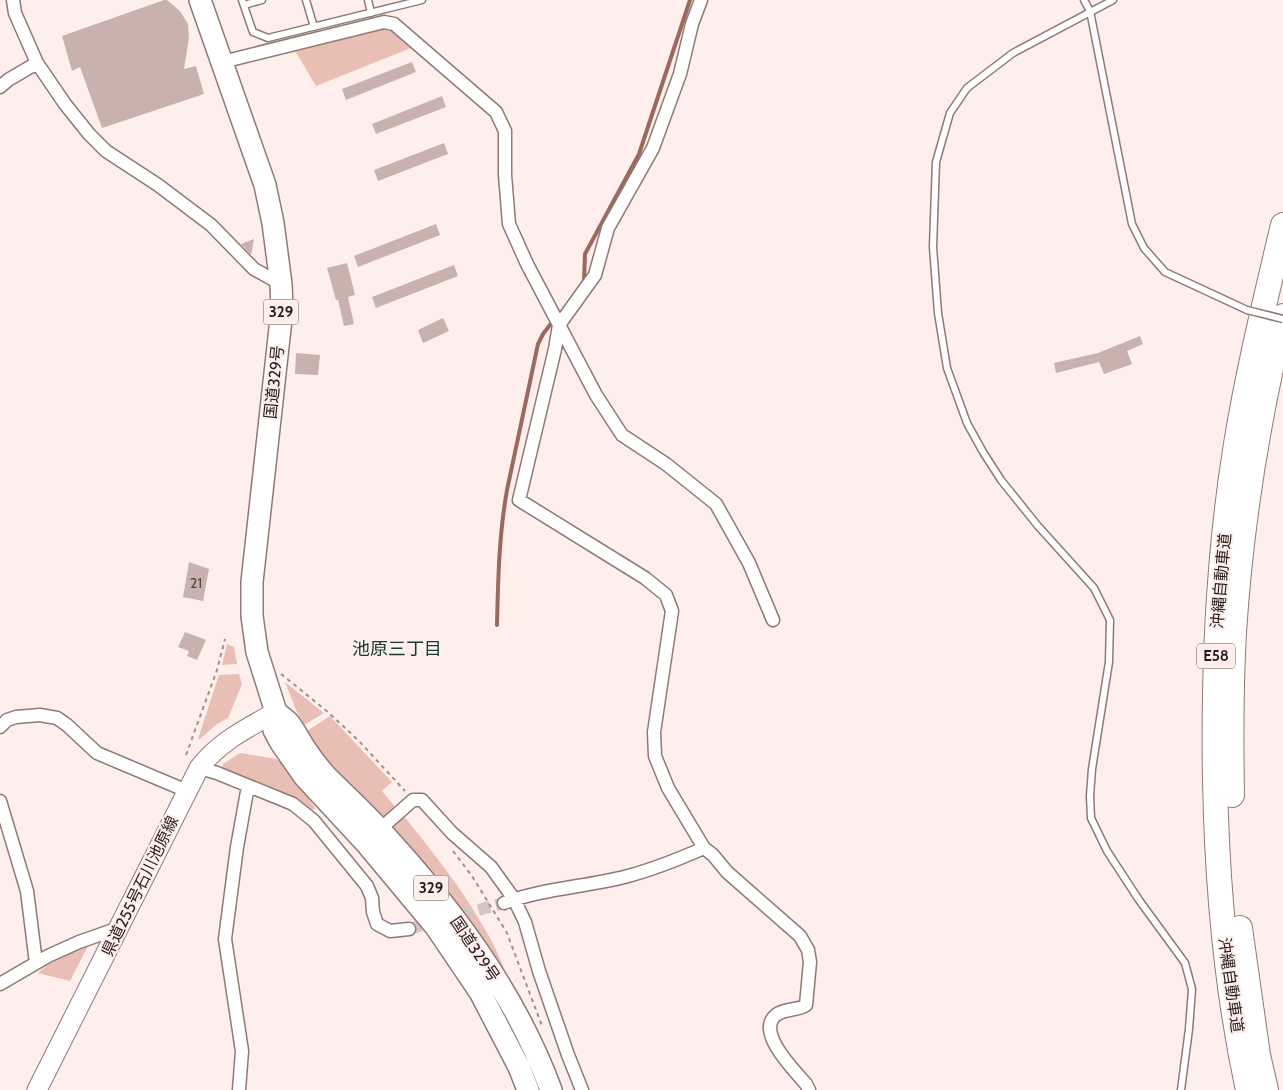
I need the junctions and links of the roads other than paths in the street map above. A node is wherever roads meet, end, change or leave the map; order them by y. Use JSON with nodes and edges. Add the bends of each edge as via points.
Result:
{"nodes":[{"id":1,"x":13,"y":0,"type":"edge"},
{"id":2,"x":200,"y":0,"type":"edge"},
{"id":3,"x":262,"y":0,"type":"edge"},
{"id":4,"x":306,"y":0,"type":"edge"},
{"id":5,"x":368,"y":0,"type":"edge"},
{"id":6,"x":422,"y":0,"type":"edge"},
{"id":7,"x":701,"y":0,"type":"edge"},
{"id":8,"x":1084,"y":0,"type":"edge"},
{"id":9,"x":1113,"y":0,"type":"edge"},
{"id":10,"x":243,"y":2,"type":"edge"},
{"id":11,"x":1090,"y":11,"type":"junction"},
{"id":12,"x":371,"y":12,"type":"junction"},
{"id":13,"x":359,"y":22,"type":"junction"},
{"id":14,"x":314,"y":27,"type":"junction"},
{"id":15,"x":222,"y":62,"type":"junction"},
{"id":16,"x":37,"y":64,"type":"junction"},
{"id":17,"x":0,"y":87,"type":"edge"},
{"id":18,"x":1283,"y":225,"type":"edge"},
{"id":19,"x":281,"y":284,"type":"junction"},
{"id":20,"x":1283,"y":318,"type":"edge"},
{"id":21,"x":559,"y":324,"type":"junction"},
{"id":22,"x":773,"y":620,"type":"dead end"},
{"id":23,"x":276,"y":712,"type":"junction"},
{"id":24,"x":0,"y":727,"type":"edge"},
{"id":25,"x":192,"y":762,"type":"junction"},
{"id":26,"x":248,"y":786,"type":"junction"},
{"id":27,"x":187,"y":791,"type":"junction"},
{"id":28,"x":0,"y":801,"type":"edge"},
{"id":29,"x":329,"y":803,"type":"junction"},
{"id":30,"x":314,"y":821,"type":"junction"},
{"id":31,"x":4,"y":829,"type":"edge"},
{"id":32,"x":379,"y":830,"type":"junction"},
{"id":33,"x":704,"y":848,"type":"junction"},
{"id":34,"x":509,"y":901,"type":"junction"},
{"id":35,"x":119,"y":928,"type":"junction"},
{"id":36,"x":409,"y":929,"type":"tunnel mouth"},
{"id":37,"x":36,"y":963,"type":"junction"},
{"id":38,"x":0,"y":984,"type":"edge"},
{"id":39,"x":37,"y":1090,"type":"edge"},
{"id":40,"x":239,"y":1090,"type":"edge"},
{"id":41,"x":528,"y":1090,"type":"edge"},
{"id":42,"x":550,"y":1090,"type":"edge"},
{"id":43,"x":582,"y":1090,"type":"edge"},
{"id":44,"x":809,"y":1090,"type":"edge"},
{"id":45,"x":1181,"y":1090,"type":"edge"},
{"id":46,"x":1248,"y":1090,"type":"edge"},
{"id":47,"x":1266,"y":1090,"type":"edge"}],
"edges":[{"from":1,"to":16,"type":"street"},
{"from":2,"to":15,"type":"highway","name":"国道329号","number":"329"},
{"from":3,"to":10,"type":"lane"},
{"from":4,"to":14,"type":"lane"},
{"from":5,"to":12,"type":"lane"},
{"from":6,"to":12,"type":"lane"},
{"from":7,"to":21,"type":"street","via":[[680,74],[653,148],[608,228],[595,275]]},
{"from":8,"to":11,"type":"lane"},
{"from":9,"to":11,"type":"lane"},
{"from":10,"to":14,"type":"lane","via":[[253,32],[268,38]]},
{"from":11,"to":20,"type":"lane","bridge":true,"via":[[1132,224],[1144,248],[1165,272],[1247,310]]},
{"from":11,"to":45,"type":"lane","via":[[1013,53],[967,88],[950,113],[936,162],[933,247],[938,313],[947,368],[967,422],[983,452],[1038,526],[1094,588],[1110,620],[1109,662],[1092,769],[1091,818],[1107,851],[1185,964],[1192,989]]},
{"from":12,"to":13,"type":"lane"},
{"from":13,"to":14,"type":"lane"},
{"from":13,"to":15,"type":"street"},
{"from":13,"to":21,"type":"street","via":[[394,24],[496,112],[506,131],[509,224]]},
{"from":15,"to":19,"type":"highway","name":"国道329号","number":"329","via":[[265,185]]},
{"from":16,"to":17,"type":"street"},
{"from":16,"to":19,"type":"street","via":[[65,104],[106,151],[181,202],[211,226],[254,269]]},
{"from":18,"to":46,"type":"highway","name":"沖縄自動車道","number":"E58","via":[[1236,443],[1217,629],[1214,728],[1222,917]]},
{"from":19,"to":23,"type":"highway","name":"国道329号","number":"329","via":[[282,310],[252,599],[257,652]]},
{"from":20,"to":47,"type":"highway","name":"沖縄自動車道","number":"E58","via":[[1256,445],[1244,534],[1234,630],[1231,719],[1232,818],[1238,916]]},
{"from":21,"to":22,"type":"street","via":[[596,395],[622,435],[666,464],[716,504],[749,563]]},
{"from":21,"to":33,"type":"street","via":[[519,500],[646,578],[666,595],[672,611],[654,732],[655,756],[668,788]]},
{"from":23,"to":25,"type":"main road","name":"県道255号石川池原線","via":[[224,742],[208,757]]},
{"from":23,"to":29,"type":"highway","name":"国道329号","number":"329","via":[[274,730],[281,743],[304,776]]},
{"from":23,"to":32,"type":"highway","name":"国道329号","number":"329","via":[[288,722],[326,775]]},
{"from":24,"to":27,"type":"street","via":[[16,717],[40,715],[57,718],[97,753]]},
{"from":25,"to":26,"type":"street"},
{"from":25,"to":27,"type":"main road","name":"県道255号石川池原線"},
{"from":26,"to":30,"type":"street","via":[[293,804]]},
{"from":26,"to":40,"type":"street","via":[[224,939],[242,1051]]},
{"from":27,"to":35,"type":"main road","name":"県道255号石川池原線"},
{"from":28,"to":31,"type":"street"},
{"from":29,"to":30,"type":"street"},
{"from":29,"to":41,"type":"highway","name":"国道329号","number":"329","via":[[404,888],[464,967],[498,1025]]},
{"from":30,"to":36,"type":"street","via":[[367,886],[377,924],[390,931]]},
{"from":31,"to":37,"type":"street","via":[[27,891]]},
{"from":32,"to":34,"type":"street","via":[[413,800],[422,800],[452,833],[491,867]]},
{"from":32,"to":42,"type":"highway","name":"国道329号","number":"329","via":[[446,907],[483,958],[517,1017]]},
{"from":33,"to":34,"type":"street","via":[[626,876]]},
{"from":33,"to":44,"type":"street","via":[[800,936],[808,950],[806,1005],[776,1015],[770,1032],[778,1050]]},
{"from":34,"to":43,"type":"street","via":[[526,922],[539,971]]},
{"from":35,"to":37,"type":"street","via":[[79,942]]},
{"from":35,"to":39,"type":"main road","name":"県道255号石川池原線"},
{"from":37,"to":38,"type":"street"}]}
